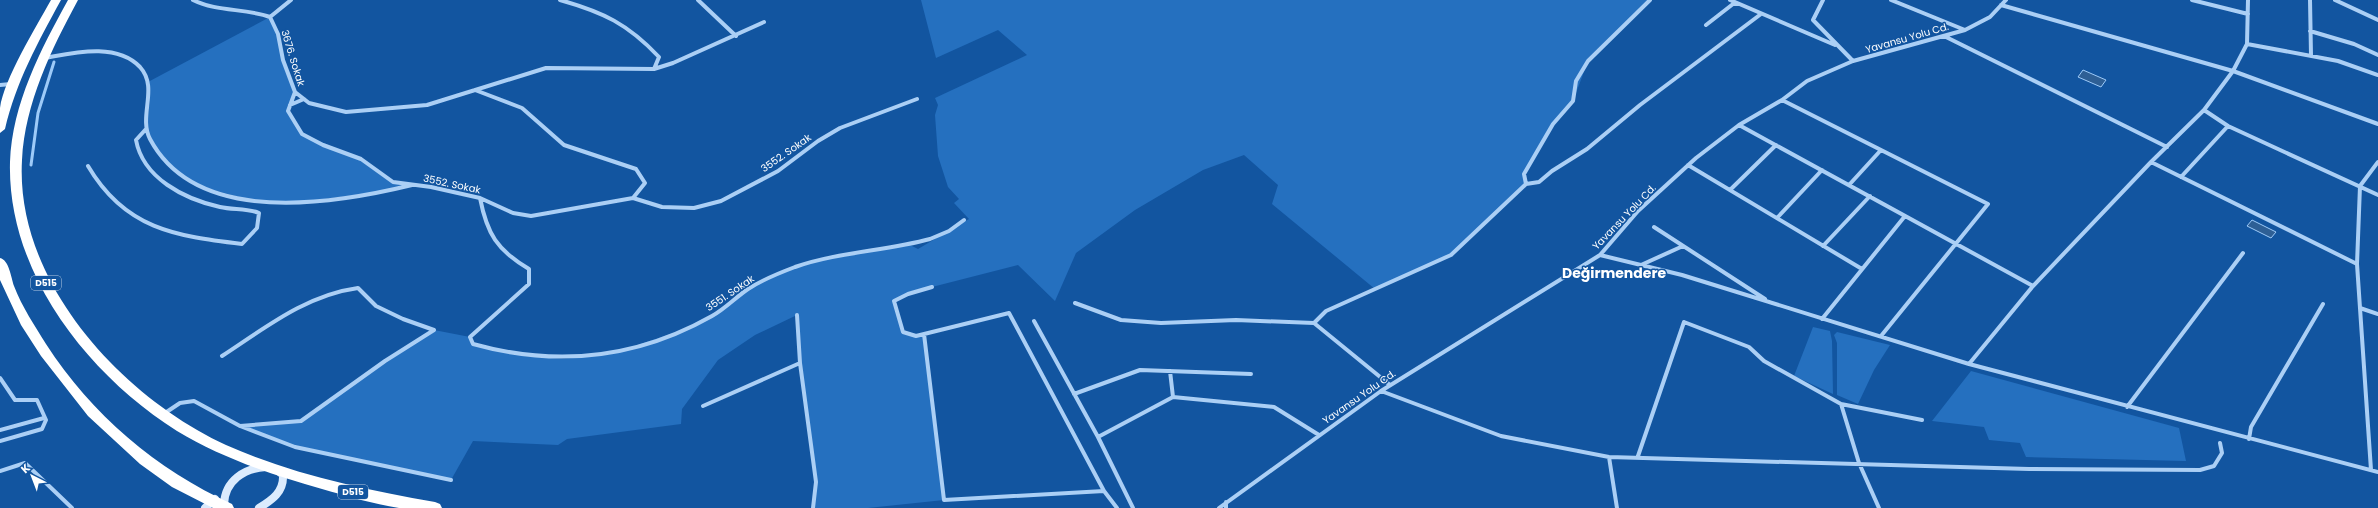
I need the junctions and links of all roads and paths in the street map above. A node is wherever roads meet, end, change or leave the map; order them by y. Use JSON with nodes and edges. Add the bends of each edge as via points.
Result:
{"nodes":[{"id":1,"x":56,"y":0,"type":"edge"},
{"id":2,"x":74,"y":0,"type":"edge"},
{"id":3,"x":193,"y":0,"type":"edge"},
{"id":4,"x":290,"y":0,"type":"edge"},
{"id":5,"x":560,"y":0,"type":"edge"},
{"id":6,"x":698,"y":0,"type":"edge"},
{"id":7,"x":1650,"y":0,"type":"edge"},
{"id":8,"x":1730,"y":0,"type":"edge"},
{"id":9,"x":1823,"y":0,"type":"edge"},
{"id":10,"x":1891,"y":0,"type":"edge"},
{"id":11,"x":2006,"y":0,"type":"edge"},
{"id":12,"x":2192,"y":0,"type":"edge"},
{"id":13,"x":2248,"y":0,"type":"edge"},
{"id":14,"x":2310,"y":0,"type":"edge"},
{"id":15,"x":2335,"y":0,"type":"edge"},
{"id":16,"x":1738,"y":4,"type":"junction"},
{"id":17,"x":2001,"y":5,"type":"junction"},
{"id":18,"x":1761,"y":14,"type":"junction"},
{"id":19,"x":2248,"y":14,"type":"junction"},
{"id":20,"x":270,"y":17,"type":"junction"},
{"id":21,"x":2378,"y":20,"type":"edge"},
{"id":22,"x":764,"y":22,"type":"dead end"},
{"id":23,"x":1706,"y":25,"type":"dead end"},
{"id":24,"x":1965,"y":30,"type":"junction"},
{"id":25,"x":2310,"y":31,"type":"junction"},
{"id":26,"x":736,"y":36,"type":"junction"},
{"id":27,"x":1944,"y":36,"type":"junction"},
{"id":28,"x":2247,"y":44,"type":"junction"},
{"id":29,"x":1835,"y":45,"type":"junction"},
{"id":30,"x":2311,"y":55,"type":"junction"},
{"id":31,"x":2378,"y":55,"type":"edge"},
{"id":32,"x":44,"y":58,"type":"junction"},
{"id":33,"x":1853,"y":61,"type":"junction"},
{"id":34,"x":654,"y":69,"type":"junction"},
{"id":35,"x":2233,"y":71,"type":"junction"},
{"id":36,"x":2378,"y":75,"type":"edge"},
{"id":37,"x":14,"y":84,"type":"junction"},
{"id":38,"x":0,"y":85,"type":"edge"},
{"id":39,"x":475,"y":90,"type":"junction"},
{"id":40,"x":295,"y":92,"type":"junction"},
{"id":41,"x":304,"y":99,"type":"junction"},
{"id":42,"x":917,"y":99,"type":"dead end"},
{"id":43,"x":1782,"y":100,"type":"junction"},
{"id":44,"x":290,"y":105,"type":"junction"},
{"id":45,"x":2204,"y":110,"type":"junction"},
{"id":46,"x":2378,"y":124,"type":"edge"},
{"id":47,"x":1739,"y":125,"type":"junction"},
{"id":48,"x":2228,"y":126,"type":"junction"},
{"id":49,"x":0,"y":129,"type":"edge"},
{"id":50,"x":146,"y":129,"type":"junction"},
{"id":51,"x":1776,"y":145,"type":"junction"},
{"id":52,"x":2167,"y":147,"type":"junction"},
{"id":53,"x":1881,"y":150,"type":"junction"},
{"id":54,"x":2151,"y":162,"type":"junction"},
{"id":55,"x":2378,"y":162,"type":"edge"},
{"id":56,"x":1688,"y":165,"type":"junction"},
{"id":57,"x":88,"y":166,"type":"dead end"},
{"id":58,"x":1822,"y":170,"type":"junction"},
{"id":59,"x":2181,"y":177,"type":"junction"},
{"id":60,"x":1526,"y":184,"type":"junction"},
{"id":61,"x":415,"y":185,"type":"junction"},
{"id":62,"x":1849,"y":185,"type":"junction"},
{"id":63,"x":2360,"y":186,"type":"junction"},
{"id":64,"x":1730,"y":190,"type":"junction"},
{"id":65,"x":2378,"y":195,"type":"edge"},
{"id":66,"x":1870,"y":196,"type":"junction"},
{"id":67,"x":480,"y":198,"type":"junction"},
{"id":68,"x":633,"y":198,"type":"junction"},
{"id":69,"x":1905,"y":216,"type":"junction"},
{"id":70,"x":1777,"y":218,"type":"junction"},
{"id":71,"x":964,"y":220,"type":"dead end"},
{"id":72,"x":1654,"y":227,"type":"dead end"},
{"id":73,"x":1954,"y":243,"type":"junction"},
{"id":74,"x":1683,"y":246,"type":"junction"},
{"id":75,"x":1823,"y":246,"type":"junction"},
{"id":76,"x":2243,"y":254,"type":"dead end"},
{"id":77,"x":1600,"y":255,"type":"junction"},
{"id":78,"x":0,"y":262,"type":"edge"},
{"id":79,"x":2357,"y":264,"type":"junction"},
{"id":80,"x":1641,"y":265,"type":"junction"},
{"id":81,"x":1862,"y":269,"type":"junction"},
{"id":82,"x":2033,"y":286,"type":"junction"},
{"id":83,"x":932,"y":287,"type":"dead end"},
{"id":84,"x":1770,"y":302,"type":"junction"},
{"id":85,"x":1075,"y":303,"type":"dead end"},
{"id":86,"x":2323,"y":304,"type":"dead end"},
{"id":87,"x":2360,"y":308,"type":"junction"},
{"id":88,"x":2378,"y":314,"type":"edge"},
{"id":89,"x":797,"y":315,"type":"dead end"},
{"id":90,"x":1822,"y":319,"type":"junction"},
{"id":91,"x":1034,"y":321,"type":"dead end"},
{"id":92,"x":1314,"y":323,"type":"junction"},
{"id":93,"x":924,"y":334,"type":"junction"},
{"id":94,"x":1881,"y":336,"type":"junction"},
{"id":95,"x":222,"y":356,"type":"dead end"},
{"id":96,"x":800,"y":363,"type":"junction"},
{"id":97,"x":1969,"y":364,"type":"junction"},
{"id":98,"x":1170,"y":371,"type":"junction"},
{"id":99,"x":1251,"y":374,"type":"dead end"},
{"id":100,"x":0,"y":378,"type":"edge"},
{"id":101,"x":1390,"y":385,"type":"junction"},
{"id":102,"x":1381,"y":391,"type":"junction"},
{"id":103,"x":1074,"y":394,"type":"junction"},
{"id":104,"x":1173,"y":396,"type":"junction"},
{"id":105,"x":1841,"y":404,"type":"junction"},
{"id":106,"x":703,"y":406,"type":"dead end"},
{"id":107,"x":2126,"y":407,"type":"junction"},
{"id":108,"x":163,"y":415,"type":"junction"},
{"id":109,"x":44,"y":418,"type":"junction"},
{"id":110,"x":1922,"y":420,"type":"dead end"},
{"id":111,"x":240,"y":426,"type":"junction"},
{"id":112,"x":0,"y":430,"type":"edge"},
{"id":113,"x":1319,"y":435,"type":"junction"},
{"id":114,"x":1098,"y":437,"type":"junction"},
{"id":115,"x":2249,"y":439,"type":"junction"},
{"id":116,"x":0,"y":441,"type":"edge"},
{"id":117,"x":2220,"y":443,"type":"dead end"},
{"id":118,"x":1638,"y":456,"type":"junction"},
{"id":119,"x":1609,"y":457,"type":"junction"},
{"id":120,"x":1859,"y":463,"type":"junction"},
{"id":121,"x":273,"y":467,"type":"junction"},
{"id":122,"x":2371,"y":470,"type":"junction"},
{"id":123,"x":0,"y":471,"type":"edge"},
{"id":124,"x":2378,"y":472,"type":"edge"},
{"id":125,"x":451,"y":480,"type":"dead end"},
{"id":126,"x":230,"y":484,"type":"junction"},
{"id":127,"x":1104,"y":491,"type":"junction"},
{"id":128,"x":272,"y":501,"type":"junction"},
{"id":129,"x":1226,"y":502,"type":"junction"},
{"id":130,"x":209,"y":505,"type":"edge"},
{"id":131,"x":72,"y":508,"type":"edge"},
{"id":132,"x":228,"y":508,"type":"edge"},
{"id":133,"x":259,"y":508,"type":"edge"},
{"id":134,"x":265,"y":508,"type":"edge"},
{"id":135,"x":435,"y":508,"type":"edge"},
{"id":136,"x":813,"y":508,"type":"edge"},
{"id":137,"x":1117,"y":508,"type":"edge"},
{"id":138,"x":1134,"y":508,"type":"edge"},
{"id":139,"x":1218,"y":508,"type":"edge"},
{"id":140,"x":1226,"y":508,"type":"edge"},
{"id":141,"x":1617,"y":508,"type":"edge"},
{"id":142,"x":1878,"y":508,"type":"edge"}],
"edges":[{"from":1,"to":37,"type":"highway","via":[[25,57]]},
{"from":2,"to":32,"type":"highway","number":"D515"},
{"from":3,"to":20,"type":"street","via":[[203,5]]},
{"from":4,"to":20,"type":"street"},
{"from":5,"to":34,"type":"street","via":[[619,20],[659,57]]},
{"from":6,"to":26,"type":"street"},
{"from":7,"to":60,"type":"street","via":[[1588,61],[1576,80],[1573,101],[1553,124],[1524,174]]},
{"from":8,"to":16,"type":"street"},
{"from":9,"to":29,"type":"street","via":[[1812,20]]},
{"from":10,"to":24,"type":"street"},
{"from":11,"to":17,"type":"street","name":"Yavansu Yolu Cd."},
{"from":12,"to":19,"type":"street"},
{"from":13,"to":19,"type":"street"},
{"from":14,"to":25,"type":"street"},
{"from":15,"to":21,"type":"street"},
{"from":16,"to":18,"type":"street"},
{"from":16,"to":23,"type":"street","via":[[1733,4]]},
{"from":17,"to":24,"type":"street","name":"Yavansu Yolu Cd.","via":[[1990,17]]},
{"from":17,"to":35,"type":"street"},
{"from":18,"to":29,"type":"street"},
{"from":18,"to":60,"type":"street","via":[[1640,105],[1587,149],[1539,182]]},
{"from":19,"to":28,"type":"street"},
{"from":20,"to":40,"type":"street","name":"3676. Sokak","via":[[278,34],[283,60]]},
{"from":22,"to":26,"type":"street","name":"3676. Sokak"},
{"from":24,"to":27,"type":"street","name":"Yavansu Yolu Cd."},
{"from":25,"to":30,"type":"street"},
{"from":25,"to":31,"type":"street","via":[[2354,44]]},
{"from":26,"to":34,"type":"street","name":"3676. Sokak"},
{"from":27,"to":33,"type":"street","name":"Yavansu Yolu Cd."},
{"from":27,"to":52,"type":"street"},
{"from":28,"to":30,"type":"street"},
{"from":28,"to":35,"type":"street"},
{"from":29,"to":33,"type":"street"},
{"from":30,"to":36,"type":"street"},
{"from":32,"to":50,"type":"street","via":[[72,53],[107,52],[129,58],[140,67],[148,82],[150,101]]},
{"from":32,"to":108,"type":"highway","number":"D515","via":[[34,78],[25,111],[16,161],[17,191],[24,231],[35,262],[53,298],[79,333],[113,373]]},
{"from":33,"to":43,"type":"street","name":"Yavansu Yolu Cd.","via":[[1807,82]]},
{"from":34,"to":39,"type":"street","name":"3676. Sokak","via":[[546,68]]},
{"from":35,"to":45,"type":"street"},
{"from":35,"to":46,"type":"street"},
{"from":37,"to":38,"type":"street"},
{"from":37,"to":49,"type":"highway","via":[[3,112]]},
{"from":39,"to":41,"type":"street","name":"3676. Sokak","via":[[427,105],[346,112],[309,103]]},
{"from":39,"to":68,"type":"street","via":[[522,108],[564,145],[636,169],[645,182]]},
{"from":40,"to":41,"type":"street","name":"3676. Sokak"},
{"from":40,"to":44,"type":"street"},
{"from":41,"to":44,"type":"street"},
{"from":42,"to":68,"type":"street","name":"3552. Sokak","via":[[840,128],[778,171],[721,201],[694,208],[662,207]]},
{"from":43,"to":47,"type":"street","name":"Yavansu Yolu Cd."},
{"from":43,"to":53,"type":"street"},
{"from":44,"to":61,"type":"street","via":[[288,111],[302,134],[323,145],[361,158],[393,182]]},
{"from":45,"to":48,"type":"street"},
{"from":45,"to":52,"type":"street"},
{"from":47,"to":51,"type":"street"},
{"from":47,"to":56,"type":"street","name":"Yavansu Yolu Cd."},
{"from":48,"to":59,"type":"street"},
{"from":48,"to":63,"type":"street"},
{"from":50,"to":57,"type":"street","via":[[136,140],[136,149],[150,170],[169,187],[199,200],[232,209],[250,209],[259,213],[258,228],[242,244],[193,238],[134,217],[105,194]]},
{"from":50,"to":61,"type":"street","name":"3552. Sokak","via":[[154,145],[172,168],[202,187],[243,198],[285,204],[349,197]]},
{"from":51,"to":58,"type":"street"},
{"from":51,"to":64,"type":"street"},
{"from":52,"to":54,"type":"street"},
{"from":53,"to":62,"type":"street"},
{"from":53,"to":73,"type":"street","via":[[1988,204]]},
{"from":54,"to":59,"type":"street"},
{"from":54,"to":82,"type":"street"},
{"from":55,"to":63,"type":"street"},
{"from":56,"to":64,"type":"street"},
{"from":56,"to":77,"type":"street","name":"Yavansu Yolu Cd.","via":[[1638,212]]},
{"from":58,"to":62,"type":"street"},
{"from":58,"to":70,"type":"street"},
{"from":59,"to":79,"type":"street"},
{"from":60,"to":92,"type":"street","via":[[1451,255],[1326,311]]},
{"from":61,"to":67,"type":"street","name":"3552. Sokak"},
{"from":62,"to":66,"type":"street"},
{"from":63,"to":65,"type":"street"},
{"from":63,"to":79,"type":"street"},
{"from":64,"to":70,"type":"street"},
{"from":66,"to":69,"type":"street"},
{"from":66,"to":75,"type":"street"},
{"from":67,"to":68,"type":"street","name":"3552. Sokak","via":[[512,213],[531,216]]},
{"from":67,"to":71,"type":"street","name":"3551. Sokak","via":[[484,220],[495,244],[512,259],[529,269],[529,284],[470,337],[473,344],[525,356],[563,359],[611,354],[633,348],[711,317],[749,288],[795,267],[936,237],[958,226]]},
{"from":69,"to":73,"type":"street"},
{"from":69,"to":81,"type":"street"},
{"from":70,"to":75,"type":"street"},
{"from":72,"to":74,"type":"street"},
{"from":73,"to":82,"type":"street"},
{"from":73,"to":94,"type":"street"},
{"from":74,"to":80,"type":"street"},
{"from":74,"to":84,"type":"street"},
{"from":75,"to":81,"type":"street"},
{"from":76,"to":107,"type":"street"},
{"from":77,"to":80,"type":"street"},
{"from":77,"to":101,"type":"street","name":"Yavansu Yolu Cd."},
{"from":78,"to":130,"type":"highway","via":[[21,315],[47,356],[82,400],[115,435],[169,478]]},
{"from":79,"to":87,"type":"street"},
{"from":80,"to":84,"type":"street","via":[[1682,274]]},
{"from":81,"to":90,"type":"street"},
{"from":82,"to":97,"type":"street"},
{"from":83,"to":93,"type":"street","via":[[894,301],[903,332],[916,336]]},
{"from":84,"to":90,"type":"street"},
{"from":85,"to":92,"type":"street","via":[[1121,320]]},
{"from":86,"to":115,"type":"street","via":[[2251,427]]},
{"from":87,"to":88,"type":"street"},
{"from":87,"to":122,"type":"street"},
{"from":89,"to":96,"type":"street"},
{"from":90,"to":94,"type":"street"},
{"from":91,"to":103,"type":"street"},
{"from":92,"to":101,"type":"street"},
{"from":93,"to":127,"type":"street","via":[[1009,313]]},
{"from":93,"to":127,"type":"street","via":[[944,500]]},
{"from":94,"to":97,"type":"street"},
{"from":95,"to":111,"type":"street","via":[[302,306],[342,288],[358,288],[376,306],[403,320],[434,330],[385,361],[301,421]]},
{"from":96,"to":106,"type":"street"},
{"from":96,"to":136,"type":"street","via":[[816,482]]},
{"from":97,"to":107,"type":"street"},
{"from":98,"to":99,"type":"street"},
{"from":98,"to":103,"type":"street","via":[[1140,370]]},
{"from":98,"to":104,"type":"street"},
{"from":100,"to":109,"type":"street","via":[[15,400],[37,400]]},
{"from":101,"to":102,"type":"street","name":"Yavansu Yolu Cd."},
{"from":102,"to":113,"type":"street","name":"Yavansu Yolu Cd."},
{"from":102,"to":119,"type":"street","via":[[1501,436]]},
{"from":103,"to":114,"type":"street"},
{"from":104,"to":113,"type":"street","via":[[1274,407]]},
{"from":104,"to":114,"type":"street"},
{"from":105,"to":110,"type":"street"},
{"from":105,"to":118,"type":"street","via":[[1764,362],[1749,348],[1684,322]]},
{"from":105,"to":120,"type":"street"},
{"from":107,"to":115,"type":"street"},
{"from":108,"to":111,"type":"street","via":[[180,403],[194,401]]},
{"from":108,"to":121,"type":"highway","number":"D515","via":[[220,447]]},
{"from":109,"to":112,"type":"street"},
{"from":109,"to":116,"type":"street","via":[[46,420],[42,429]]},
{"from":111,"to":125,"type":"street","via":[[295,447]]},
{"from":113,"to":129,"type":"street","name":"Yavansu Yolu Cd."},
{"from":114,"to":138,"type":"street"},
{"from":115,"to":122,"type":"street"},
{"from":117,"to":120,"type":"street","via":[[2222,453],[2214,466],[2200,470],[2029,469]]},
{"from":118,"to":119,"type":"street"},
{"from":118,"to":120,"type":"street"},
{"from":119,"to":141,"type":"street"},
{"from":120,"to":142,"type":"street"},
{"from":121,"to":126,"type":"main road","via":[[261,466],[250,469]]},
{"from":121,"to":128,"type":"main road","via":[[283,475],[284,482]]},
{"from":121,"to":135,"type":"highway","number":"D515","via":[[340,489],[384,500]]},
{"from":122,"to":124,"type":"street"},
{"from":123,"to":131,"type":"street","via":[[25,463]]},
{"from":126,"to":130,"type":"main road"},
{"from":126,"to":132,"type":"main road","via":[[223,496],[224,504]]},
{"from":127,"to":137,"type":"street"},
{"from":128,"to":133,"type":"main road"},
{"from":128,"to":134,"type":"main road"},
{"from":129,"to":139,"type":"street","name":"Yavansu Yolu Cd."},
{"from":129,"to":140,"type":"street"},
{"from":130,"to":132,"type":"highway"}]}
